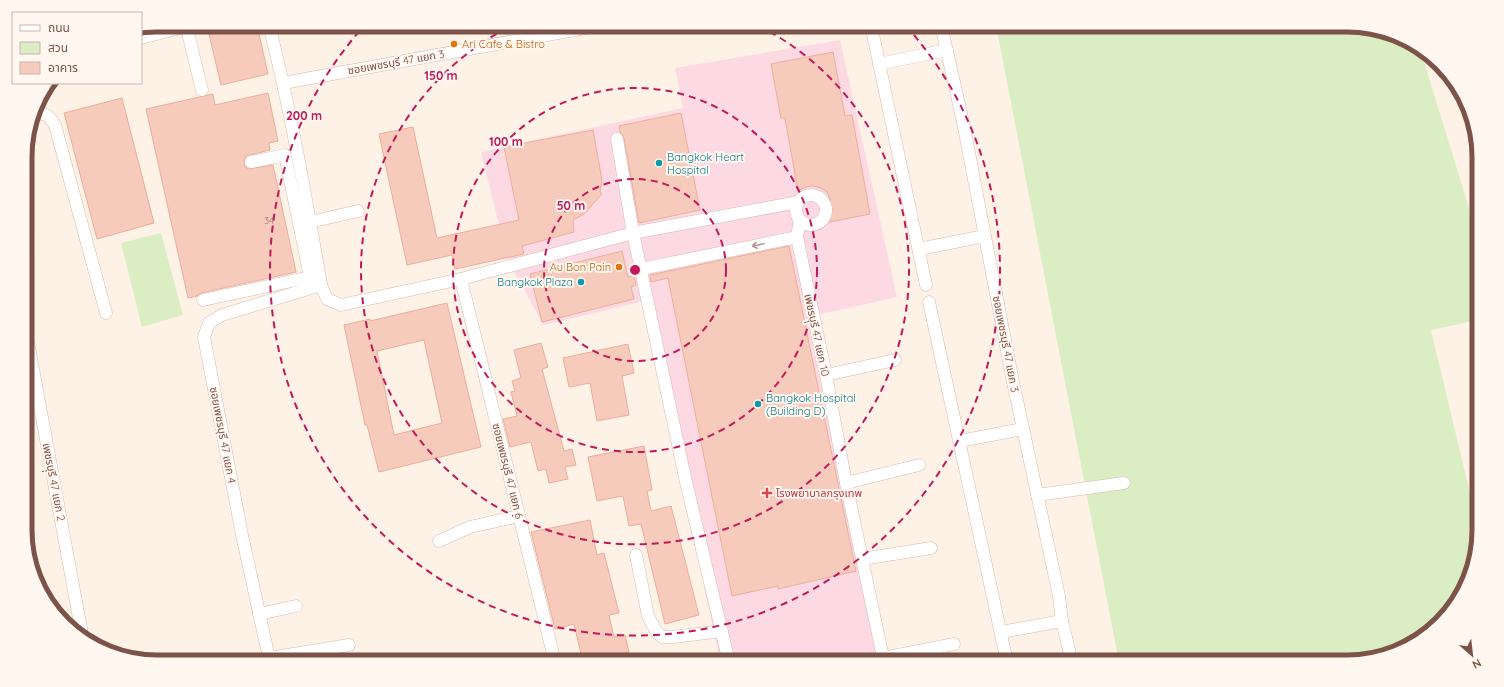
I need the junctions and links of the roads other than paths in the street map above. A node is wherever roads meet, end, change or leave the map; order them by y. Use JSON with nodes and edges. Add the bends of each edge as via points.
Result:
{"nodes":[{"id":1,"x":162,"y":32,"type":"edge"},
{"id":2,"x":184,"y":32,"type":"edge"},
{"id":3,"x":271,"y":32,"type":"edge"},
{"id":4,"x":564,"y":32,"type":"edge"},
{"id":5,"x":872,"y":32,"type":"edge"},
{"id":6,"x":943,"y":32,"type":"edge"},
{"id":7,"x":142,"y":38,"type":"edge"},
{"id":8,"x":947,"y":50,"type":"junction"},
{"id":9,"x":879,"y":64,"type":"junction"},
{"id":10,"x":283,"y":83,"type":"junction"},
{"id":11,"x":202,"y":90,"type":"dead end"},
{"id":12,"x":40,"y":113,"type":"edge"},
{"id":13,"x":617,"y":139,"type":"dead end"},
{"id":14,"x":251,"y":162,"type":"dead end"},
{"id":15,"x":798,"y":202,"type":"junction"},
{"id":16,"x":358,"y":211,"type":"dead end"},
{"id":17,"x":306,"y":218,"type":"junction"},
{"id":18,"x":800,"y":220,"type":"junction"},
{"id":19,"x":633,"y":233,"type":"junction"},
{"id":20,"x":985,"y":236,"type":"junction"},
{"id":21,"x":797,"y":237,"type":"junction"},
{"id":22,"x":919,"y":249,"type":"junction"},
{"id":23,"x":641,"y":269,"type":"junction"},
{"id":24,"x":461,"y":279,"type":"junction"},
{"id":25,"x":321,"y":285,"type":"junction"},
{"id":26,"x":926,"y":285,"type":"dead end"},
{"id":27,"x":203,"y":300,"type":"dead end"},
{"id":28,"x":930,"y":302,"type":"dead end"},
{"id":29,"x":106,"y":313,"type":"dead end"},
{"id":30,"x":895,"y":360,"type":"dead end"},
{"id":31,"x":32,"y":363,"type":"edge"},
{"id":32,"x":826,"y":375,"type":"junction"},
{"id":33,"x":1023,"y":429,"type":"junction"},
{"id":34,"x":960,"y":441,"type":"junction"},
{"id":35,"x":919,"y":465,"type":"dead end"},
{"id":36,"x":846,"y":483,"type":"junction"},
{"id":37,"x":1124,"y":483,"type":"dead end"},
{"id":38,"x":1037,"y":495,"type":"junction"},
{"id":39,"x":519,"y":516,"type":"junction"},
{"id":40,"x":440,"y":540,"type":"dead end"},
{"id":41,"x":931,"y":548,"type":"dead end"},
{"id":42,"x":636,"y":555,"type":"dead end"},
{"id":43,"x":862,"y":559,"type":"junction"},
{"id":44,"x":296,"y":606,"type":"dead end"},
{"id":45,"x":259,"y":614,"type":"junction"},
{"id":46,"x":1062,"y":621,"type":"junction"},
{"id":47,"x":81,"y":629,"type":"edge"},
{"id":48,"x":722,"y":631,"type":"junction"},
{"id":49,"x":1001,"y":632,"type":"junction"},
{"id":50,"x":954,"y":644,"type":"dead end"},
{"id":51,"x":349,"y":645,"type":"dead end"},
{"id":52,"x":269,"y":655,"type":"edge"},
{"id":53,"x":296,"y":655,"type":"edge"},
{"id":54,"x":553,"y":655,"type":"edge"},
{"id":55,"x":727,"y":655,"type":"edge"},
{"id":56,"x":883,"y":655,"type":"edge"},
{"id":57,"x":906,"y":655,"type":"edge"},
{"id":58,"x":1006,"y":655,"type":"edge"},
{"id":59,"x":1070,"y":655,"type":"edge"}],
"edges":[{"from":1,"to":7,"type":"street"},
{"from":2,"to":11,"type":"street"},
{"from":3,"to":10,"type":"street"},
{"from":4,"to":10,"type":"street","name":"ซอยเพชรบุรี 47 แยก 3"},
{"from":5,"to":9,"type":"street"},
{"from":6,"to":8,"type":"street","name":"ซอยเพชรบุรี 47 แยก 3"},
{"from":8,"to":9,"type":"street"},
{"from":8,"to":20,"type":"street","name":"ซอยเพชรบุรี 47 แยก 3"},
{"from":9,"to":22,"type":"street"},
{"from":10,"to":17,"type":"street"},
{"from":12,"to":29,"type":"street","via":[[49,116],[55,124]]},
{"from":13,"to":19,"type":"street"},
{"from":14,"to":17,"type":"street","via":[[285,155]]},
{"from":15,"to":18,"type":"street","via":[[796,211]]},
{"from":15,"to":18,"type":"street","via":[[811,195],[820,198],[825,207],[824,216],[818,223],[808,224]]},
{"from":15,"to":19,"type":"street"},
{"from":16,"to":17,"type":"street"},
{"from":17,"to":25,"type":"street"},
{"from":17,"to":27,"type":"street","via":[[310,277]]},
{"from":18,"to":21,"type":"street","name":"เพชรบุุรี 47 แยก 10"},
{"from":19,"to":23,"type":"street"},
{"from":19,"to":24,"type":"street"},
{"from":20,"to":22,"type":"street"},
{"from":20,"to":33,"type":"street","name":"ซอยเพชรบุรี 47 แยก 3"},
{"from":21,"to":23,"type":"street","one_way":true},
{"from":21,"to":32,"type":"street","name":"เพชรบุุรี 47 แยก 10"},
{"from":22,"to":26,"type":"street"},
{"from":23,"to":48,"type":"street","via":[[686,482]]},
{"from":24,"to":25,"type":"street","via":[[341,305],[327,299]]},
{"from":24,"to":39,"type":"street","name":"ซอยเพชรบุรี 47 แยก 6"},
{"from":25,"to":45,"type":"street","name":"ซอยเพชรบุรี 47 แยก 4","via":[[222,315],[209,323],[204,337]]},
{"from":28,"to":34,"type":"street"},
{"from":30,"to":32,"type":"street"},
{"from":31,"to":47,"type":"street","name":"เพชรบุุรี 47 แยก 2"},
{"from":32,"to":36,"type":"street","name":"เพชรบุุรี 47 แยก 10"},
{"from":33,"to":34,"type":"street"},
{"from":33,"to":38,"type":"street","name":"ซอยเพชรบุรี 47 แยก 3"},
{"from":34,"to":49,"type":"street"},
{"from":35,"to":36,"type":"street"},
{"from":36,"to":43,"type":"street","name":"เพชรบุุรี 47 แยก 10"},
{"from":37,"to":38,"type":"street"},
{"from":38,"to":46,"type":"street","name":"ซอยเพชรบุรี 47 แยก 3"},
{"from":39,"to":40,"type":"street","via":[[470,527]]},
{"from":39,"to":54,"type":"street","name":"ซอยเพชรบุรี 47 แยก 6"},
{"from":41,"to":43,"type":"street"},
{"from":42,"to":48,"type":"street","via":[[648,616],[662,637]]},
{"from":43,"to":56,"type":"street","name":"เพชรบุุรี 47 แยก 10"},
{"from":44,"to":45,"type":"street"},
{"from":45,"to":52,"type":"street","name":"ซอยเพชรบุรี 47 แยก 4"},
{"from":46,"to":49,"type":"street"},
{"from":46,"to":59,"type":"street","name":"ซอยเพชรบุรี 47 แยก 3"},
{"from":48,"to":55,"type":"street"},
{"from":49,"to":58,"type":"street"},
{"from":50,"to":57,"type":"street"},
{"from":51,"to":53,"type":"street"}]}
